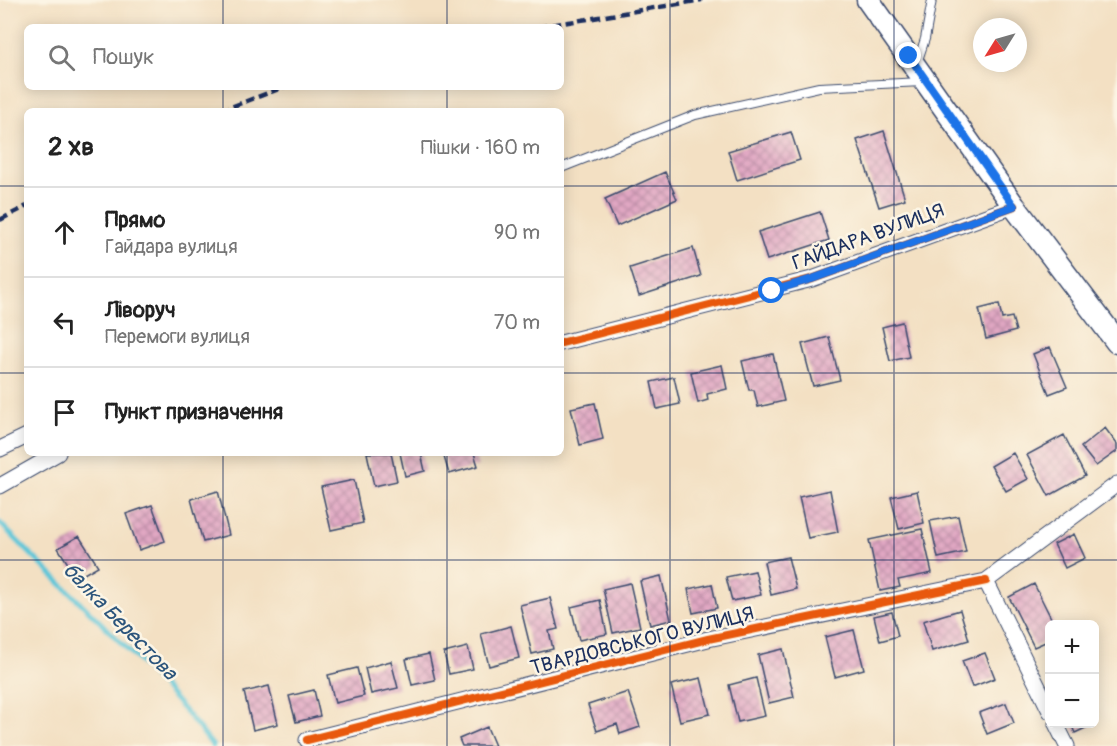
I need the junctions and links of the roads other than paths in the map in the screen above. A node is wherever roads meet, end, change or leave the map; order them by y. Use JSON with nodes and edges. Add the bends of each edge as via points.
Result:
{"nodes":[{"id":1,"x":868,"y":0,"type":"edge"},
{"id":2,"x":932,"y":0,"type":"edge"},
{"id":3,"x":921,"y":74,"type":"junction"},
{"id":4,"x":564,"y":167,"type":"edge"},
{"id":5,"x":1014,"y":206,"type":"junction"},
{"id":6,"x":1117,"y":342,"type":"edge"},
{"id":7,"x":564,"y":343,"type":"edge"},
{"id":8,"x":24,"y":437,"type":"edge"},
{"id":9,"x":0,"y":449,"type":"edge"},
{"id":10,"x":53,"y":456,"type":"edge"},
{"id":11,"x":1117,"y":484,"type":"edge"},
{"id":12,"x":0,"y":486,"type":"edge"},
{"id":13,"x":986,"y":581,"type":"junction"},
{"id":14,"x":1045,"y":701,"type":"edge"},
{"id":15,"x":1058,"y":728,"type":"edge"},
{"id":16,"x":307,"y":740,"type":"dead end"},
{"id":17,"x":1067,"y":746,"type":"edge"}],
"edges":[{"from":1,"to":3,"type":"main road"},
{"from":2,"to":3,"type":"lane"},
{"from":3,"to":4,"type":"lane","via":[[819,87],[695,114]]},
{"from":3,"to":5,"type":"main road"},
{"from":5,"to":6,"type":"main road"},
{"from":5,"to":7,"type":"street","name":"ГАЙДАРА ВУЛИЦЯ","via":[[812,279]]},
{"from":8,"to":9,"type":"street"},
{"from":10,"to":12,"type":"street"},
{"from":11,"to":13,"type":"street"},
{"from":13,"to":14,"type":"street"},
{"from":13,"to":16,"type":"street","name":"ТВАРДОВСЬКОГО ВУЛИЦЯ","via":[[708,639]]},
{"from":15,"to":17,"type":"street"}]}
